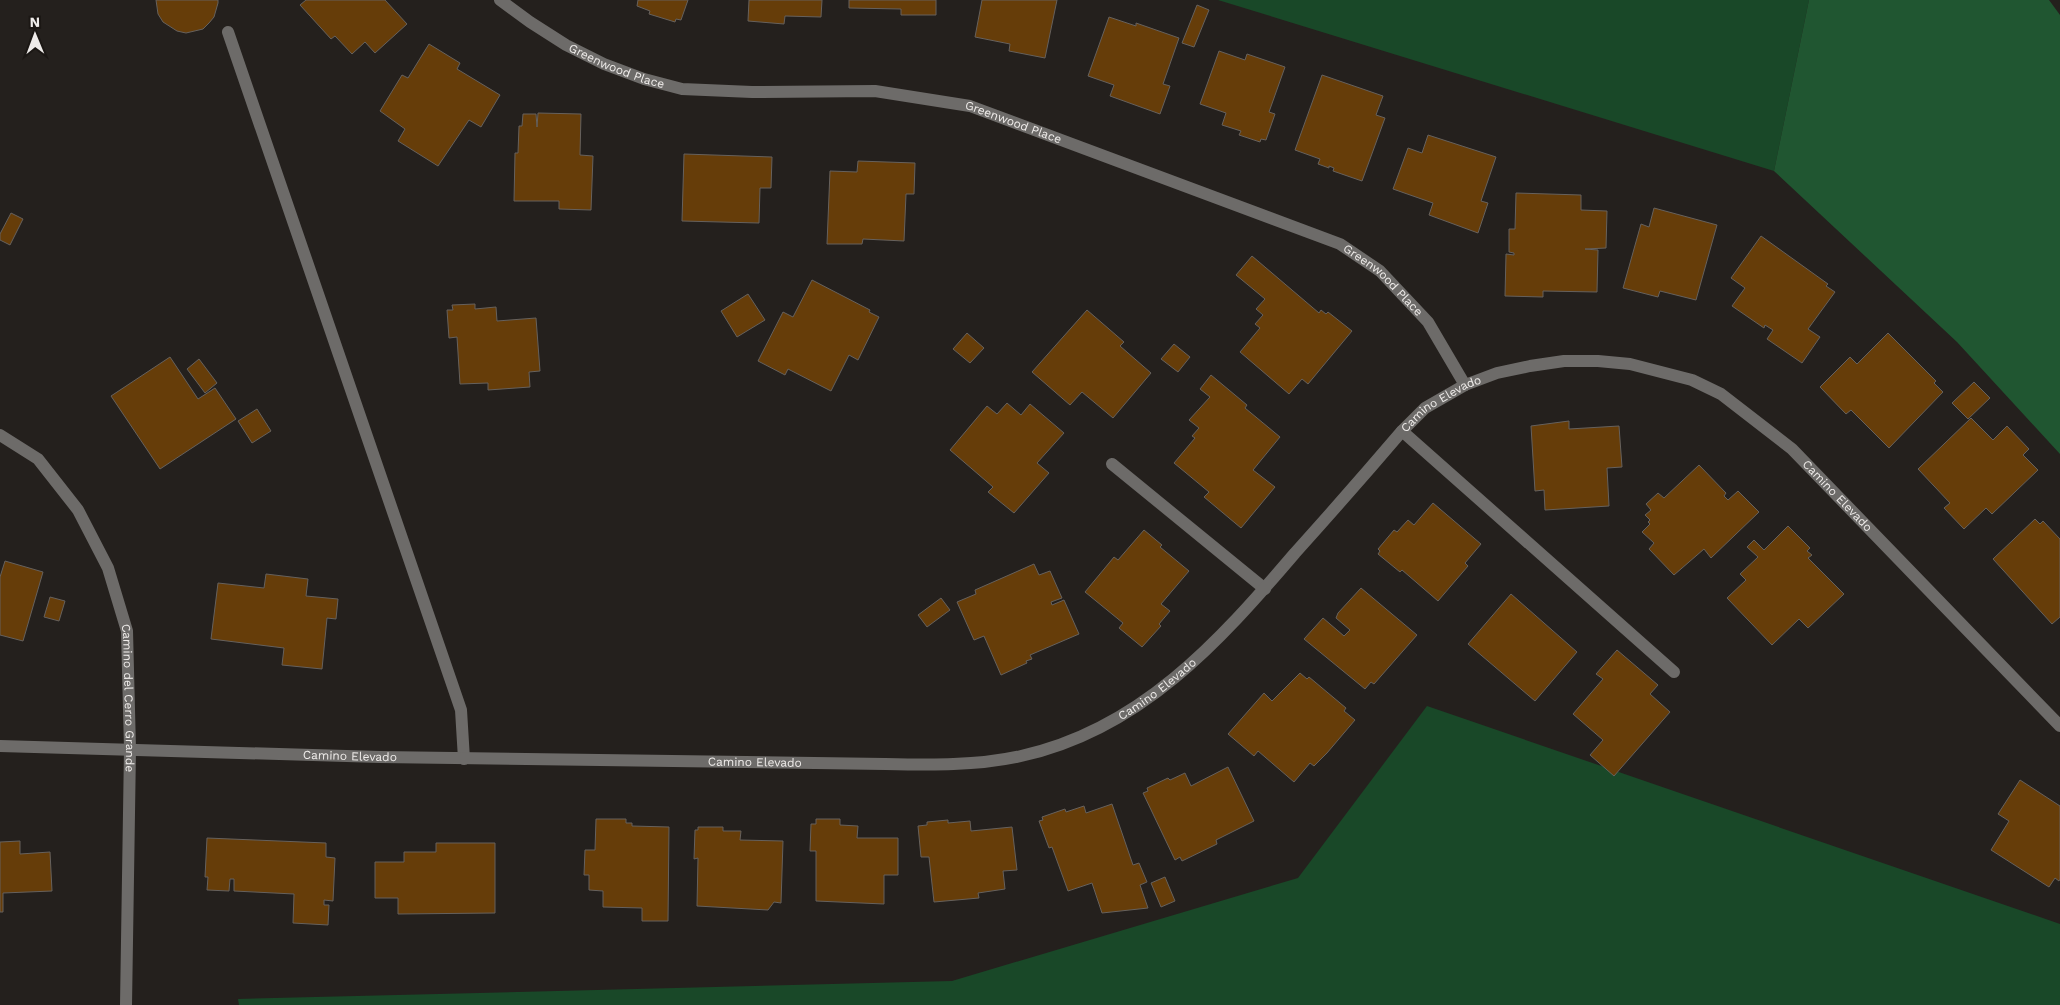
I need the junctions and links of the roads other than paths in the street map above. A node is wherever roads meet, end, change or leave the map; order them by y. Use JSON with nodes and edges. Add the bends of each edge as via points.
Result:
{"nodes":[{"id":1,"x":500,"y":0,"type":"edge"},
{"id":2,"x":228,"y":32,"type":"dead end"},
{"id":3,"x":1465,"y":385,"type":"junction"},
{"id":4,"x":1402,"y":431,"type":"junction"},
{"id":5,"x":0,"y":435,"type":"edge"},
{"id":6,"x":1112,"y":464,"type":"dead end"},
{"id":7,"x":1265,"y":589,"type":"junction"},
{"id":8,"x":1674,"y":672,"type":"dead end"},
{"id":9,"x":2060,"y":726,"type":"edge"},
{"id":10,"x":0,"y":746,"type":"edge"},
{"id":11,"x":130,"y":749,"type":"junction"},
{"id":12,"x":464,"y":759,"type":"junction"},
{"id":13,"x":126,"y":1005,"type":"edge"}],
"edges":[{"from":1,"to":3,"type":"street","name":"Greenwood Place","via":[[566,45],[644,79],[682,89],[875,91],[970,106],[1340,244],[1380,271],[1428,322]]},
{"from":2,"to":12,"type":"street","via":[[462,710]]},
{"from":3,"to":4,"type":"street","name":"Camino Elevado","via":[[1425,408]]},
{"from":3,"to":9,"type":"street","name":"Camino Elevado","via":[[1530,366],[1598,361],[1661,371],[1692,380],[1721,394],[1792,449]]},
{"from":4,"to":7,"type":"street","name":"Camino Elevado"},
{"from":4,"to":8,"type":"street"},
{"from":5,"to":11,"type":"street","name":"Camino del Cerro Grande","via":[[38,459],[60,484],[78,510],[108,568],[127,631]]},
{"from":6,"to":7,"type":"street"},
{"from":7,"to":12,"type":"street","name":"Camino Elevado","via":[[1198,658],[1156,694],[1092,732],[1022,756],[948,765]]},
{"from":10,"to":11,"type":"street","name":"Camino Elevado"},
{"from":11,"to":12,"type":"street","name":"Camino Elevado"},
{"from":11,"to":13,"type":"street","name":"Camino del Cerro Grande"}]}
